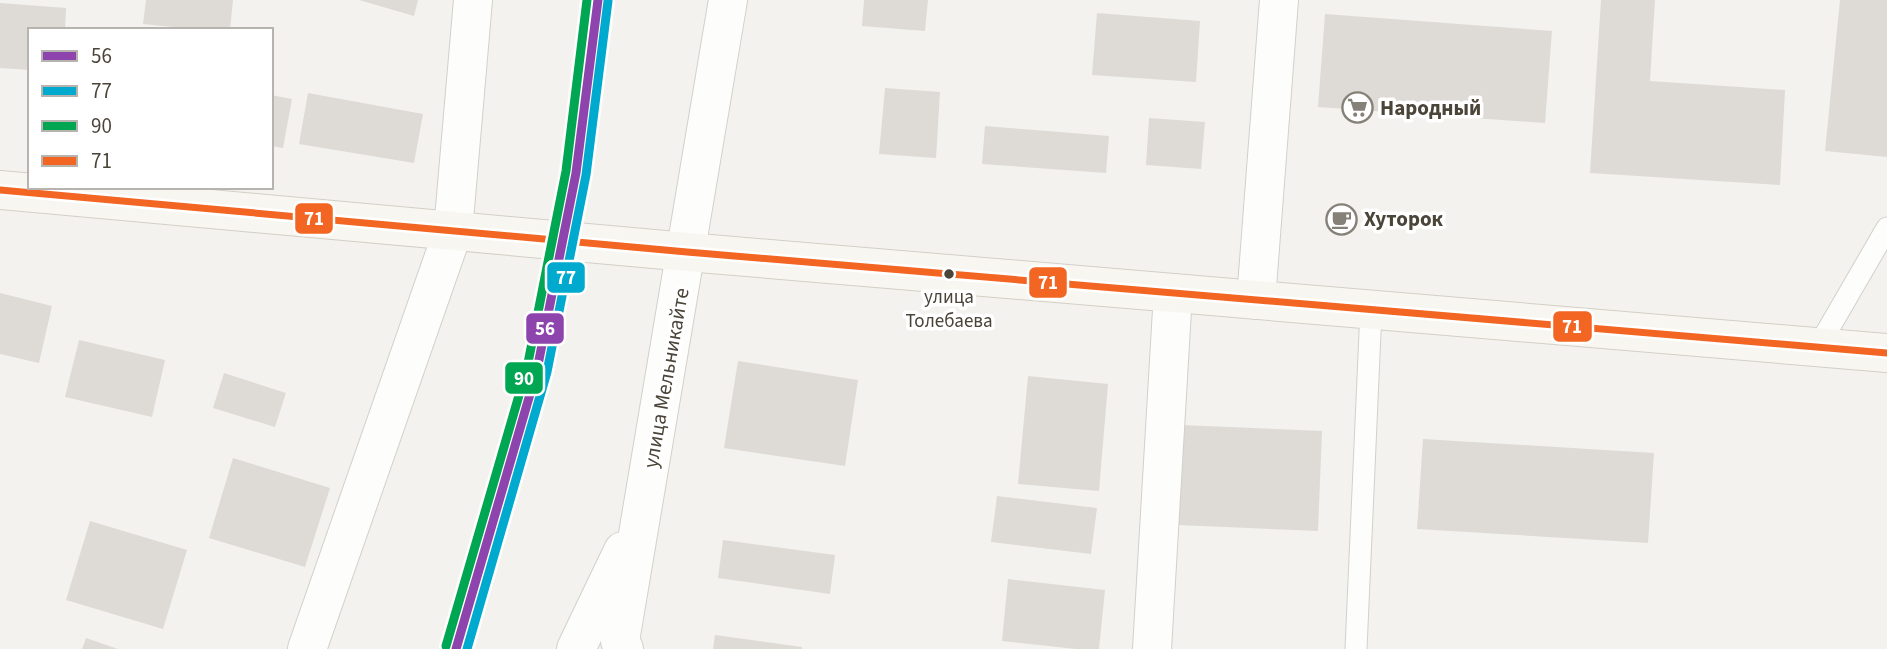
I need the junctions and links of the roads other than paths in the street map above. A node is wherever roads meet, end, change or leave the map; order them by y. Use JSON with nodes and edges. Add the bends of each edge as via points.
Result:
{"nodes":[{"id":1,"x":472,"y":0,"type":"edge"},
{"id":2,"x":728,"y":0,"type":"edge"},
{"id":3,"x":1279,"y":0,"type":"edge"},
{"id":4,"x":0,"y":190,"type":"edge"},
{"id":5,"x":1887,"y":228,"type":"edge"},
{"id":6,"x":453,"y":231,"type":"junction"},
{"id":7,"x":687,"y":252,"type":"junction"},
{"id":8,"x":1173,"y":293,"type":"junction"},
{"id":9,"x":1256,"y":300,"type":"junction"},
{"id":10,"x":1371,"y":310,"type":"junction"},
{"id":11,"x":1818,"y":347,"type":"junction"},
{"id":12,"x":1887,"y":353,"type":"edge"},
{"id":13,"x":643,"y":508,"type":"junction"},
{"id":14,"x":307,"y":649,"type":"edge"},
{"id":15,"x":576,"y":649,"type":"edge"},
{"id":16,"x":624,"y":649,"type":"edge"},
{"id":17,"x":1152,"y":649,"type":"edge"},
{"id":18,"x":1356,"y":649,"type":"edge"}],
"edges":[{"from":1,"to":6,"type":"street"},
{"from":2,"to":7,"type":"street","name":"улица Мельникайте"},
{"from":3,"to":9,"type":"street"},
{"from":4,"to":6,"type":"main road"},
{"from":5,"to":11,"type":"lane"},
{"from":6,"to":7,"type":"main road"},
{"from":6,"to":14,"type":"street"},
{"from":7,"to":8,"type":"main road"},
{"from":7,"to":13,"type":"street","name":"улица Мельникайте"},
{"from":8,"to":9,"type":"main road"},
{"from":8,"to":17,"type":"street"},
{"from":9,"to":10,"type":"main road"},
{"from":10,"to":11,"type":"main road"},
{"from":10,"to":18,"type":"lane"},
{"from":11,"to":12,"type":"main road"},
{"from":13,"to":15,"type":"street","name":"улица Мельникайте"},
{"from":13,"to":16,"type":"street","name":"улица Мельникайте","via":[[620,641]]}]}
